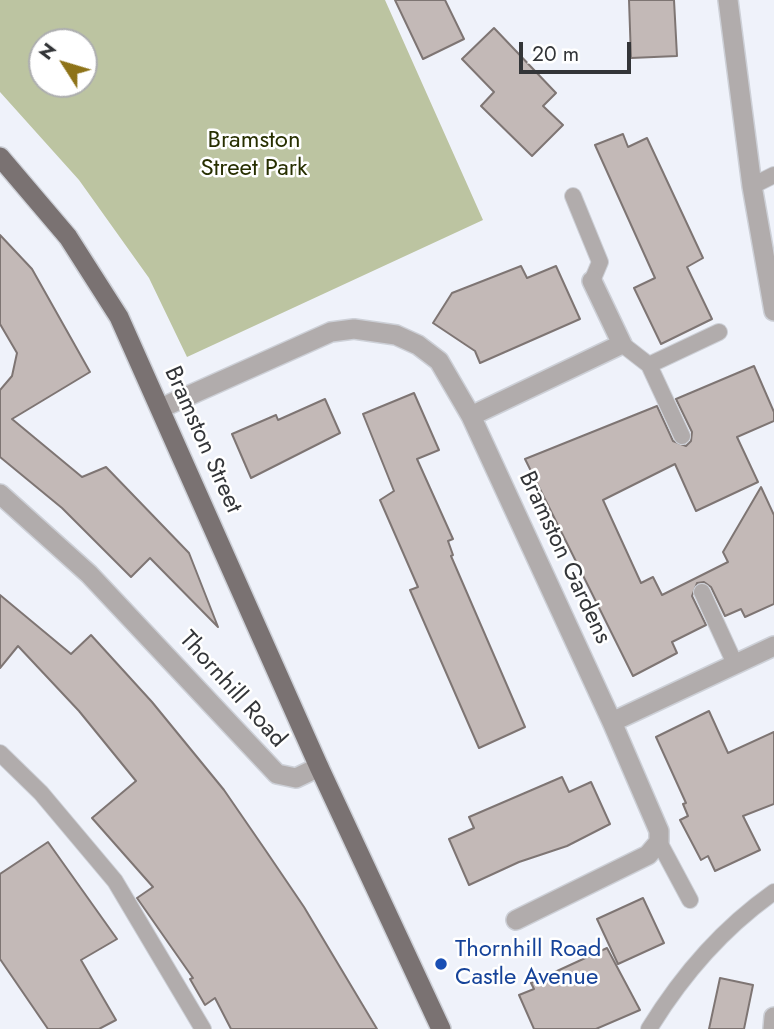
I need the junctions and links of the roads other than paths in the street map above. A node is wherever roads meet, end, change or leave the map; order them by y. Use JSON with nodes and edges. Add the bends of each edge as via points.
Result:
{"nodes":[{"id":1,"x":728,"y":0,"type":"edge"},
{"id":2,"x":0,"y":157,"type":"edge"},
{"id":3,"x":774,"y":175,"type":"edge"},
{"id":4,"x":752,"y":186,"type":"junction"},
{"id":5,"x":573,"y":196,"type":"dead end"},
{"id":6,"x":592,"y":281,"type":"joint"},
{"id":7,"x":774,"y":311,"type":"edge"},
{"id":8,"x":719,"y":332,"type":"dead end"},
{"id":9,"x":622,"y":344,"type":"junction"},
{"id":10,"x":649,"y":365,"type":"junction"},
{"id":11,"x":162,"y":408,"type":"junction"},
{"id":12,"x":471,"y":416,"type":"junction"},
{"id":13,"x":682,"y":436,"type":"dead end"},
{"id":14,"x":0,"y":494,"type":"edge"},
{"id":15,"x":702,"y":592,"type":"dead end"},
{"id":16,"x":774,"y":646,"type":"edge"},
{"id":17,"x":735,"y":664,"type":"junction"},
{"id":18,"x":612,"y":722,"type":"junction"},
{"id":19,"x":0,"y":753,"type":"edge"},
{"id":20,"x":319,"y":767,"type":"junction"},
{"id":21,"x":659,"y":842,"type":"junction"},
{"id":22,"x":774,"y":892,"type":"edge"},
{"id":23,"x":690,"y":900,"type":"dead end"},
{"id":24,"x":516,"y":920,"type":"dead end"},
{"id":25,"x":774,"y":1017,"type":"edge"},
{"id":26,"x":203,"y":1029,"type":"edge"},
{"id":27,"x":441,"y":1029,"type":"edge"},
{"id":28,"x":649,"y":1029,"type":"edge"},
{"id":29,"x":773,"y":1029,"type":"edge"}],
"edges":[{"from":1,"to":4,"type":"street"},
{"from":2,"to":11,"type":"main road","name":"Bramston Street","via":[[90,268]]},
{"from":3,"to":4,"type":"lane"},
{"from":4,"to":7,"type":"street"},
{"from":5,"to":6,"type":"lane","via":[[600,262]]},
{"from":6,"to":9,"type":"street"},
{"from":8,"to":10,"type":"lane"},
{"from":9,"to":10,"type":"lane"},
{"from":9,"to":12,"type":"street"},
{"from":10,"to":13,"type":"lane"},
{"from":11,"to":12,"type":"street","name":"Bramston Gardens","via":[[331,332],[354,329],[396,335],[418,345],[439,361]]},
{"from":11,"to":20,"type":"main road","name":"Bramston Street"},
{"from":12,"to":18,"type":"street","name":"Bramston Gardens"},
{"from":14,"to":20,"type":"street","name":"Thornhill Road","via":[[89,573],[277,774],[296,778]]},
{"from":15,"to":17,"type":"lane"},
{"from":16,"to":17,"type":"street"},
{"from":17,"to":18,"type":"street"},
{"from":18,"to":21,"type":"street","name":"Bramston Gardens","via":[[659,831]]},
{"from":19,"to":26,"type":"lane","via":[[41,793],[115,881]]},
{"from":20,"to":27,"type":"main road"},
{"from":21,"to":23,"type":"lane"},
{"from":21,"to":24,"type":"street","via":[[648,855]]},
{"from":22,"to":28,"type":"lane","via":[[708,949]]},
{"from":25,"to":29,"type":"street"}]}
